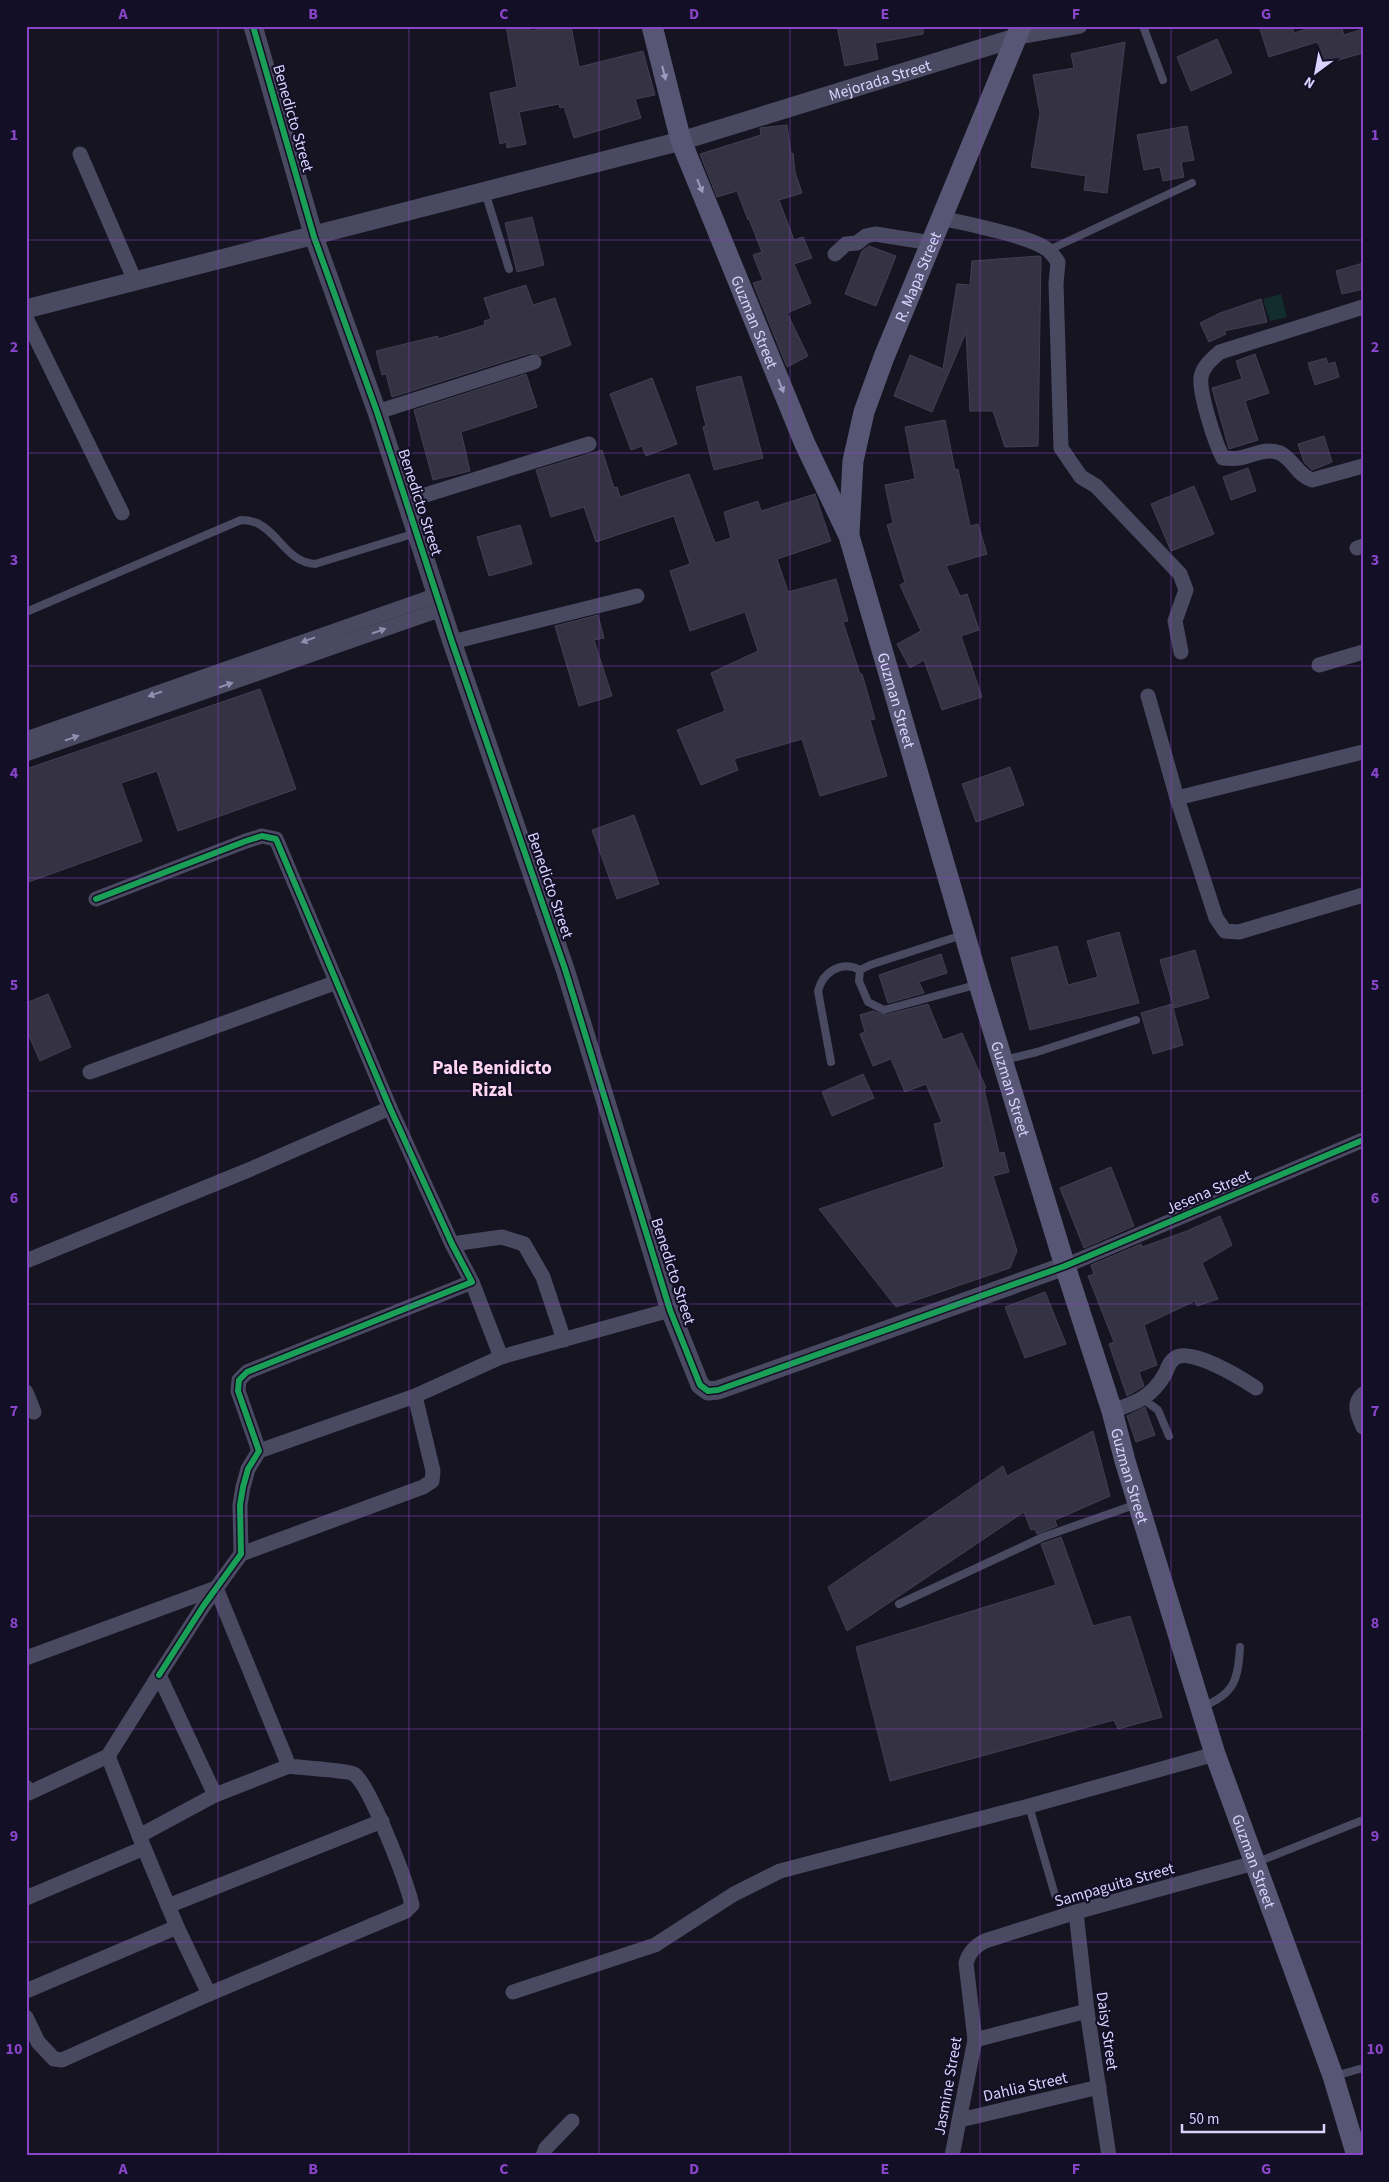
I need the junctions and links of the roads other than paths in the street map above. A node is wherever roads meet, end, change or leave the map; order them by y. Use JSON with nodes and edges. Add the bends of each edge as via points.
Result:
{"nodes":[{"id":1,"x":253,"y":26,"type":"edge"},
{"id":2,"x":652,"y":26,"type":"edge"},
{"id":3,"x":1080,"y":26,"type":"edge"},
{"id":4,"x":1143,"y":26,"type":"edge"},
{"id":5,"x":1019,"y":32,"type":"edge"},
{"id":6,"x":1163,"y":80,"type":"dead end"},
{"id":7,"x":681,"y":141,"type":"junction"},
{"id":8,"x":80,"y":154,"type":"dead end"},
{"id":9,"x":1192,"y":183,"type":"dead end"},
{"id":10,"x":485,"y":192,"type":"junction"},
{"id":11,"x":942,"y":218,"type":"junction"},
{"id":12,"x":314,"y":237,"type":"junction"},
{"id":13,"x":932,"y":243,"type":"junction"},
{"id":14,"x":1049,"y":250,"type":"junction"},
{"id":15,"x":835,"y":254,"type":"dead end"},
{"id":16,"x":508,"y":269,"type":"dead end"},
{"id":17,"x":135,"y":281,"type":"junction"},
{"id":18,"x":1363,"y":308,"type":"edge"},
{"id":19,"x":26,"y":309,"type":"edge"},
{"id":20,"x":26,"y":318,"type":"edge"},
{"id":21,"x":534,"y":362,"type":"dead end"},
{"id":22,"x":377,"y":412,"type":"junction"},
{"id":23,"x":589,"y":444,"type":"dead end"},
{"id":24,"x":1363,"y":466,"type":"edge"},
{"id":25,"x":406,"y":501,"type":"junction"},
{"id":26,"x":122,"y":513,"type":"dead end"},
{"id":27,"x":416,"y":533,"type":"junction"},
{"id":28,"x":849,"y":536,"type":"junction"},
{"id":29,"x":637,"y":596,"type":"dead end"},
{"id":30,"x":439,"y":602,"type":"junction"},
{"id":31,"x":26,"y":612,"type":"edge"},
{"id":32,"x":452,"y":642,"type":"junction"},
{"id":33,"x":1181,"y":652,"type":"dead end"},
{"id":34,"x":1363,"y":652,"type":"edge"},
{"id":35,"x":1320,"y":665,"type":"dead end"},
{"id":36,"x":1148,"y":696,"type":"dead end"},
{"id":37,"x":118,"y":715,"type":"junction"},
{"id":38,"x":26,"y":739,"type":"edge"},
{"id":39,"x":1363,"y":752,"type":"edge"},
{"id":40,"x":26,"y":754,"type":"edge"},
{"id":41,"x":1177,"y":798,"type":"junction"},
{"id":42,"x":1363,"y":895,"type":"edge"},
{"id":43,"x":96,"y":899,"type":"dead end"},
{"id":44,"x":964,"y":935,"type":"junction"},
{"id":45,"x":860,"y":970,"type":"junction"},
{"id":46,"x":337,"y":982,"type":"junction"},
{"id":47,"x":979,"y":984,"type":"junction"},
{"id":48,"x":1136,"y":1020,"type":"dead end"},
{"id":49,"x":1002,"y":1060,"type":"junction"},
{"id":50,"x":831,"y":1062,"type":"dead end"},
{"id":51,"x":90,"y":1072,"type":"dead end"},
{"id":52,"x":390,"y":1108,"type":"junction"},
{"id":53,"x":1363,"y":1140,"type":"edge"},
{"id":54,"x":452,"y":1244,"type":"junction"},
{"id":55,"x":26,"y":1261,"type":"edge"},
{"id":56,"x":1065,"y":1266,"type":"junction"},
{"id":57,"x":472,"y":1282,"type":"junction"},
{"id":58,"x":670,"y":1310,"type":"junction"},
{"id":59,"x":564,"y":1340,"type":"junction"},
{"id":60,"x":501,"y":1356,"type":"junction"},
{"id":61,"x":1256,"y":1388,"type":"dead end"},
{"id":62,"x":26,"y":1392,"type":"edge"},
{"id":63,"x":1363,"y":1394,"type":"edge"},
{"id":64,"x":415,"y":1396,"type":"junction"},
{"id":65,"x":1143,"y":1399,"type":"junction"},
{"id":66,"x":1112,"y":1411,"type":"junction"},
{"id":67,"x":34,"y":1412,"type":"dead end"},
{"id":68,"x":1363,"y":1427,"type":"edge"},
{"id":69,"x":1170,"y":1436,"type":"dead end"},
{"id":70,"x":259,"y":1451,"type":"junction"},
{"id":71,"x":1139,"y":1503,"type":"junction"},
{"id":72,"x":241,"y":1554,"type":"junction"},
{"id":73,"x":216,"y":1588,"type":"junction"},
{"id":74,"x":899,"y":1604,"type":"dead end"},
{"id":75,"x":1240,"y":1647,"type":"dead end"},
{"id":76,"x":26,"y":1658,"type":"edge"},
{"id":77,"x":159,"y":1675,"type":"junction"},
{"id":78,"x":1201,"y":1708,"type":"junction"},
{"id":79,"x":1215,"y":1754,"type":"junction"},
{"id":80,"x":108,"y":1756,"type":"junction"},
{"id":81,"x":289,"y":1766,"type":"junction"},
{"id":82,"x":27,"y":1791,"type":"edge"},
{"id":83,"x":215,"y":1795,"type":"junction"},
{"id":84,"x":1029,"y":1806,"type":"junction"},
{"id":85,"x":1363,"y":1820,"type":"edge"},
{"id":86,"x":382,"y":1821,"type":"junction"},
{"id":87,"x":141,"y":1842,"type":"junction"},
{"id":88,"x":1254,"y":1863,"type":"junction"},
{"id":89,"x":1055,"y":1895,"type":"dead end"},
{"id":90,"x":26,"y":1898,"type":"edge"},
{"id":91,"x":168,"y":1906,"type":"junction"},
{"id":92,"x":1076,"y":1912,"type":"junction"},
{"id":93,"x":177,"y":1927,"type":"junction"},
{"id":94,"x":985,"y":1941,"type":"joint"},
{"id":95,"x":26,"y":1990,"type":"edge"},
{"id":96,"x":513,"y":1992,"type":"dead end"},
{"id":97,"x":209,"y":1994,"type":"junction"},
{"id":98,"x":1087,"y":2011,"type":"junction"},
{"id":99,"x":26,"y":2017,"type":"edge"},
{"id":100,"x":975,"y":2040,"type":"junction"},
{"id":101,"x":32,"y":2045,"type":"edge"},
{"id":102,"x":1363,"y":2068,"type":"edge"},
{"id":103,"x":1333,"y":2076,"type":"junction"},
{"id":104,"x":1099,"y":2087,"type":"junction"},
{"id":105,"x":960,"y":2120,"type":"junction"},
{"id":106,"x":572,"y":2121,"type":"dead end"},
{"id":107,"x":1109,"y":2155,"type":"edge"},
{"id":108,"x":1355,"y":2155,"type":"edge"},
{"id":109,"x":543,"y":2156,"type":"edge"},
{"id":110,"x":952,"y":2156,"type":"edge"}],
"edges":[{"from":1,"to":12,"type":"street","name":"Benedicto Street"},
{"from":2,"to":7,"type":"main road","name":"Guzman Street","one_way":true},
{"from":3,"to":5,"type":"street","name":"Mejorada Street"},
{"from":4,"to":6,"type":"lane"},
{"from":5,"to":7,"type":"street","name":"Mejorada Street"},
{"from":5,"to":11,"type":"main road","name":"R. Mapa Street"},
{"from":7,"to":10,"type":"street","name":"Mejorada Street"},
{"from":7,"to":28,"type":"main road","name":"Guzman Street","one_way":true,"via":[[805,444]]},
{"from":8,"to":17,"type":"street"},
{"from":9,"to":14,"type":"lane"},
{"from":10,"to":12,"type":"street","name":"Mejorada Street"},
{"from":10,"to":16,"type":"lane"},
{"from":11,"to":13,"type":"main road","name":"R. Mapa Street"},
{"from":11,"to":14,"type":"street","via":[[1014,236]]},
{"from":12,"to":17,"type":"street","name":"Mejorada Street"},
{"from":12,"to":22,"type":"street","name":"Benedicto Street"},
{"from":13,"to":15,"type":"street","via":[[875,234],[857,243],[846,244]]},
{"from":13,"to":28,"type":"main road","name":"R. Mapa Street","via":[[864,412],[852,460]]},
{"from":14,"to":33,"type":"street","via":[[1058,262],[1061,448],[1081,477],[1096,486],[1180,574],[1186,590],[1175,620]]},
{"from":17,"to":19,"type":"street","name":"Mejorada Street"},
{"from":18,"to":24,"type":"street","via":[[1220,352],[1207,363],[1201,377],[1206,406],[1223,458],[1236,459],[1269,450],[1289,459],[1305,477],[1312,480]]},
{"from":20,"to":26,"type":"street"},
{"from":21,"to":22,"type":"street"},
{"from":22,"to":25,"type":"street","name":"Benedicto Street"},
{"from":23,"to":25,"type":"street"},
{"from":25,"to":27,"type":"street","name":"Benedicto Street"},
{"from":27,"to":30,"type":"street","name":"Benedicto Street"},
{"from":27,"to":31,"type":"lane","via":[[308,564],[297,559],[258,523],[241,520]]},
{"from":28,"to":44,"type":"main road","name":"Guzman Street"},
{"from":29,"to":32,"type":"street"},
{"from":30,"to":32,"type":"street","name":"Benedicto Street"},
{"from":30,"to":37,"type":"street"},
{"from":32,"to":58,"type":"street","name":"Benedicto Street","via":[[565,969]]},
{"from":34,"to":35,"type":"street"},
{"from":36,"to":41,"type":"street"},
{"from":37,"to":38,"type":"street"},
{"from":40,"to":37,"type":"street","one_way":true},
{"from":39,"to":41,"type":"street"},
{"from":41,"to":42,"type":"street","via":[[1216,918],[1225,931],[1239,932]]},
{"from":43,"to":46,"type":"street","via":[[246,841],[262,836],[276,838]]},
{"from":44,"to":45,"type":"lane"},
{"from":44,"to":47,"type":"main road","name":"Guzman Street"},
{"from":45,"to":47,"type":"lane","via":[[858,981],[868,1002],[884,1010]]},
{"from":45,"to":50,"type":"lane","via":[[853,966],[841,967],[825,974],[821,981],[818,991]]},
{"from":46,"to":51,"type":"street"},
{"from":46,"to":52,"type":"street"},
{"from":47,"to":49,"type":"main road","name":"Guzman Street"},
{"from":48,"to":49,"type":"lane"},
{"from":49,"to":56,"type":"main road","name":"Guzman Street"},
{"from":52,"to":54,"type":"street"},
{"from":52,"to":55,"type":"street"},
{"from":53,"to":56,"type":"street","name":"Jesena Street"},
{"from":54,"to":57,"type":"street"},
{"from":54,"to":59,"type":"street","via":[[502,1237],[524,1244],[543,1276]]},
{"from":56,"to":58,"type":"street","name":"Benedicto Street","via":[[718,1390],[708,1391],[700,1385]]},
{"from":56,"to":66,"type":"main road","name":"Guzman Street"},
{"from":57,"to":60,"type":"street"},
{"from":57,"to":70,"type":"street","via":[[247,1372],[239,1380],[238,1391]]},
{"from":58,"to":59,"type":"street"},
{"from":59,"to":60,"type":"street"},
{"from":60,"to":64,"type":"street"},
{"from":61,"to":65,"type":"street","via":[[1213,1364],[1190,1356],[1177,1357],[1169,1363],[1151,1394]]},
{"from":62,"to":67,"type":"street"},
{"from":63,"to":68,"type":"street","via":[[1356,1403]]},
{"from":64,"to":70,"type":"street"},
{"from":64,"to":72,"type":"street","via":[[433,1471],[432,1481]]},
{"from":65,"to":66,"type":"street"},
{"from":65,"to":69,"type":"lane","via":[[1158,1410]]},
{"from":66,"to":71,"type":"main road","name":"Guzman Street"},
{"from":70,"to":72,"type":"street","via":[[248,1469],[243,1487]]},
{"from":71,"to":74,"type":"lane","via":[[1043,1537]]},
{"from":71,"to":78,"type":"main road","name":"Guzman Street"},
{"from":72,"to":73,"type":"street"},
{"from":73,"to":76,"type":"street"},
{"from":73,"to":77,"type":"street"},
{"from":73,"to":81,"type":"street"},
{"from":75,"to":78,"type":"lane","via":[[1239,1667],[1232,1685],[1220,1700]]},
{"from":77,"to":80,"type":"street"},
{"from":77,"to":83,"type":"street"},
{"from":78,"to":79,"type":"main road","name":"Guzman Street"},
{"from":79,"to":84,"type":"street"},
{"from":79,"to":88,"type":"main road","name":"Guzman Street"},
{"from":80,"to":82,"type":"street"},
{"from":80,"to":87,"type":"street"},
{"from":81,"to":83,"type":"street"},
{"from":81,"to":86,"type":"street","via":[[354,1774]]},
{"from":83,"to":87,"type":"street"},
{"from":84,"to":89,"type":"lane"},
{"from":84,"to":96,"type":"street","via":[[780,1871],[734,1894],[655,1945]]},
{"from":85,"to":88,"type":"lane"},
{"from":86,"to":91,"type":"street"},
{"from":86,"to":97,"type":"street","via":[[412,1905],[406,1911]]},
{"from":87,"to":90,"type":"street"},
{"from":87,"to":91,"type":"street"},
{"from":88,"to":92,"type":"street","name":"Sampaguita Street"},
{"from":88,"to":103,"type":"main road","name":"Guzman Street"},
{"from":91,"to":93,"type":"street"},
{"from":92,"to":94,"type":"street","name":"Sampaguita Street"},
{"from":92,"to":98,"type":"street","name":"Daisy Street"},
{"from":93,"to":95,"type":"street"},
{"from":93,"to":97,"type":"street"},
{"from":94,"to":100,"type":"street","name":"Jasmine Street","via":[[972,1951],[966,1963]]},
{"from":97,"to":101,"type":"street","via":[[62,2060],[54,2059]]},
{"from":98,"to":100,"type":"street"},
{"from":98,"to":104,"type":"street","name":"Daisy Street"},
{"from":99,"to":101,"type":"street"},
{"from":100,"to":105,"type":"street","name":"Jasmine Street"},
{"from":102,"to":103,"type":"lane"},
{"from":103,"to":108,"type":"main road","name":"Guzman Street"},
{"from":104,"to":105,"type":"street","name":"Dahlia Street"},
{"from":104,"to":107,"type":"street","name":"Daisy Street"},
{"from":105,"to":110,"type":"street","name":"Jasmine Street"},
{"from":106,"to":109,"type":"street","via":[[546,2148]]}]}
